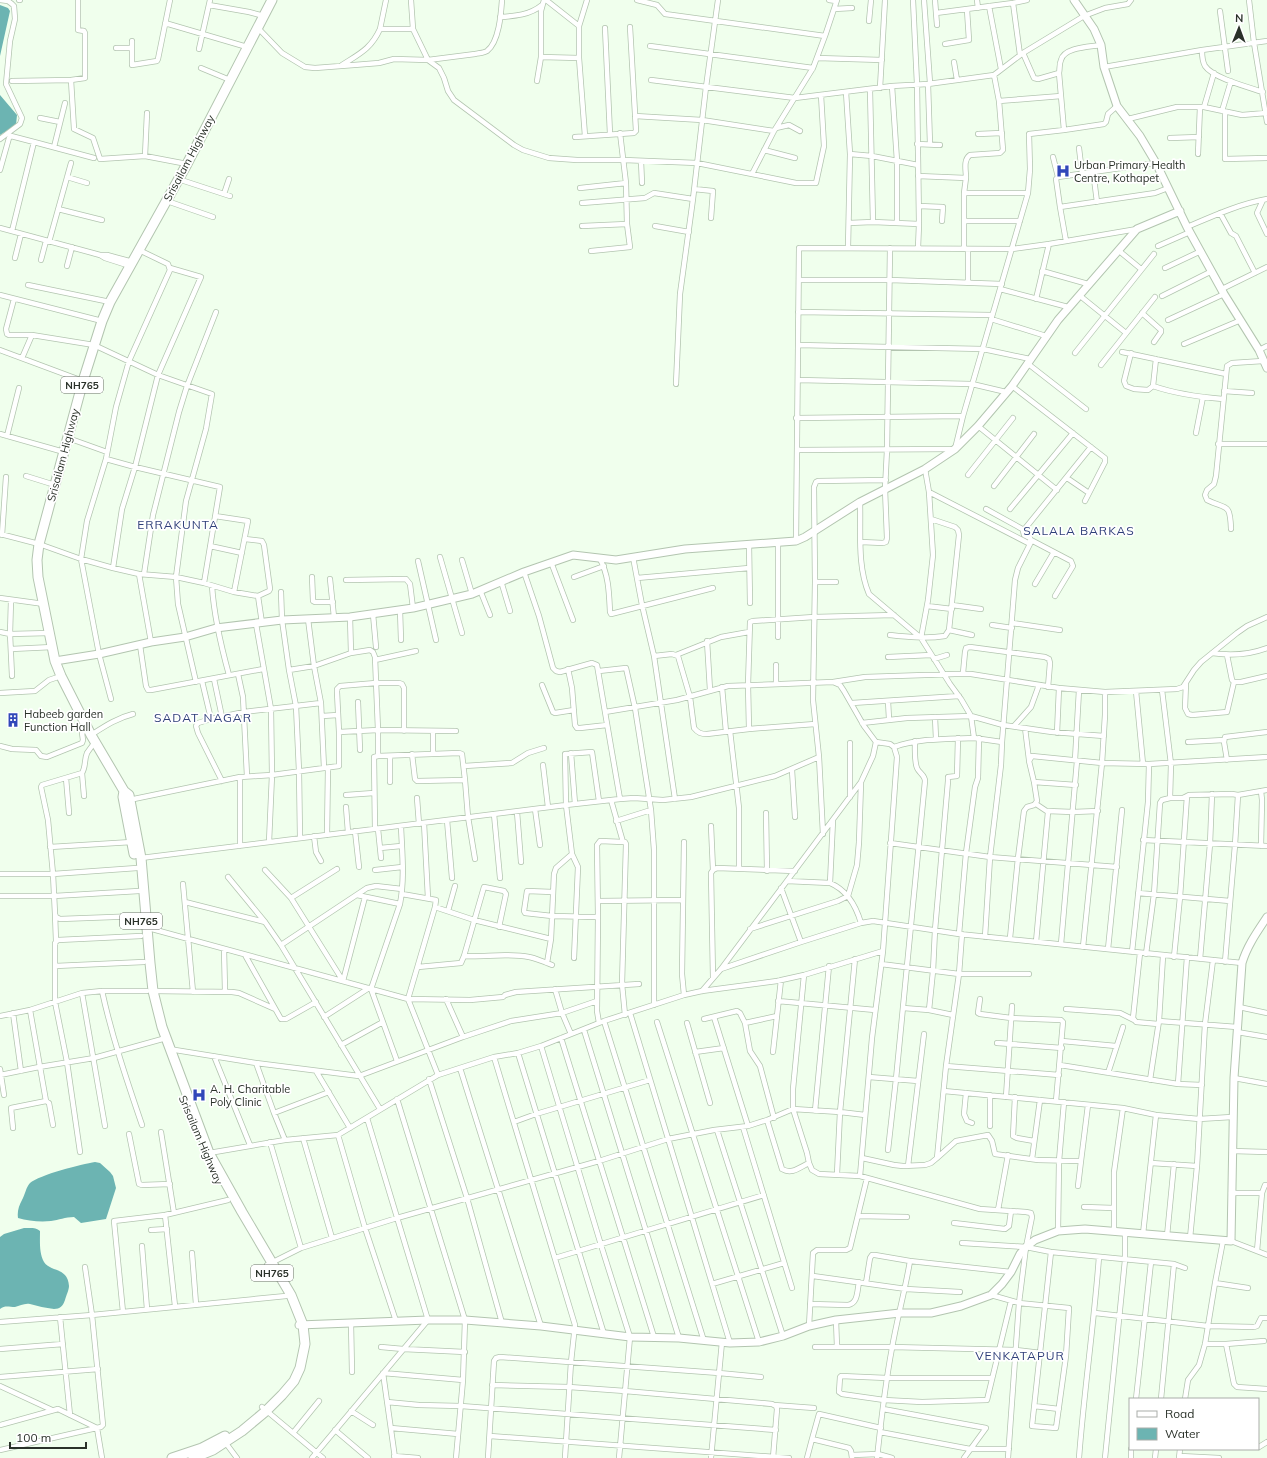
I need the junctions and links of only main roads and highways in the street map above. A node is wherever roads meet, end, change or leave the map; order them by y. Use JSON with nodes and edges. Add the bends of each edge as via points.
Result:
{"nodes":[{"id":1,"x":272,"y":0,"type":"edge"},
{"id":2,"x":127,"y":800,"type":"junction"},
{"id":3,"x":144,"y":927,"type":"junction"},
{"id":4,"x":150,"y":991,"type":"junction"},
{"id":5,"x":163,"y":1039,"type":"junction"},
{"id":6,"x":207,"y":1153,"type":"junction"},
{"id":7,"x":269,"y":1264,"type":"junction"},
{"id":8,"x":301,"y":1325,"type":"junction"},
{"id":9,"x":264,"y":1409,"type":"junction"},
{"id":10,"x":172,"y":1458,"type":"edge"},
{"id":11,"x":193,"y":1458,"type":"edge"}],
"edges":[{"from":1,"to":2,"type":"highway","name":"Srisailam Highway","number":"NH765","via":[[102,321],[83,381],[37,560],[55,661],[91,735],[117,776],[124,791],[123,796]]},
{"from":2,"to":3,"type":"highway","name":"Srisailam Highway","number":"NH765","via":[[137,868],[140,916]]},
{"from":2,"to":3,"type":"highway","name":"Srisailam Highway","number":"NH765","via":[[141,858]]},
{"from":3,"to":4,"type":"highway","name":"Srisailam Highway","number":"NH765"},
{"from":3,"to":4,"type":"highway","name":"Srisailam Highway","number":"NH765","via":[[141,936]]},
{"from":4,"to":5,"type":"highway","name":"Srisailam Highway","number":"NH765","via":[[153,1018]]},
{"from":5,"to":6,"type":"highway","name":"Srisailam Highway","number":"NH765"},
{"from":5,"to":6,"type":"highway","name":"Srisailam Highway","number":"NH765"},
{"from":6,"to":7,"type":"highway","name":"Srisailam Highway","number":"NH765"},
{"from":6,"to":7,"type":"highway","name":"Srisailam Highway","number":"NH765","via":[[228,1200]]},
{"from":7,"to":8,"type":"highway","name":"Srisailam Highway","number":"NH765"},
{"from":7,"to":8,"type":"highway","name":"Srisailam Highway","number":"NH765","via":[[294,1300]]},
{"from":8,"to":9,"type":"highway","name":"Srisailam Highway","number":"NH765","via":[[298,1361],[292,1375]]},
{"from":9,"to":10,"type":"highway","name":"Srisailam Highway","number":"NH765","via":[[222,1438]]},
{"from":9,"to":11,"type":"highway","name":"Srisailam Highway","number":"NH765","via":[[242,1431],[213,1450]]}]}
